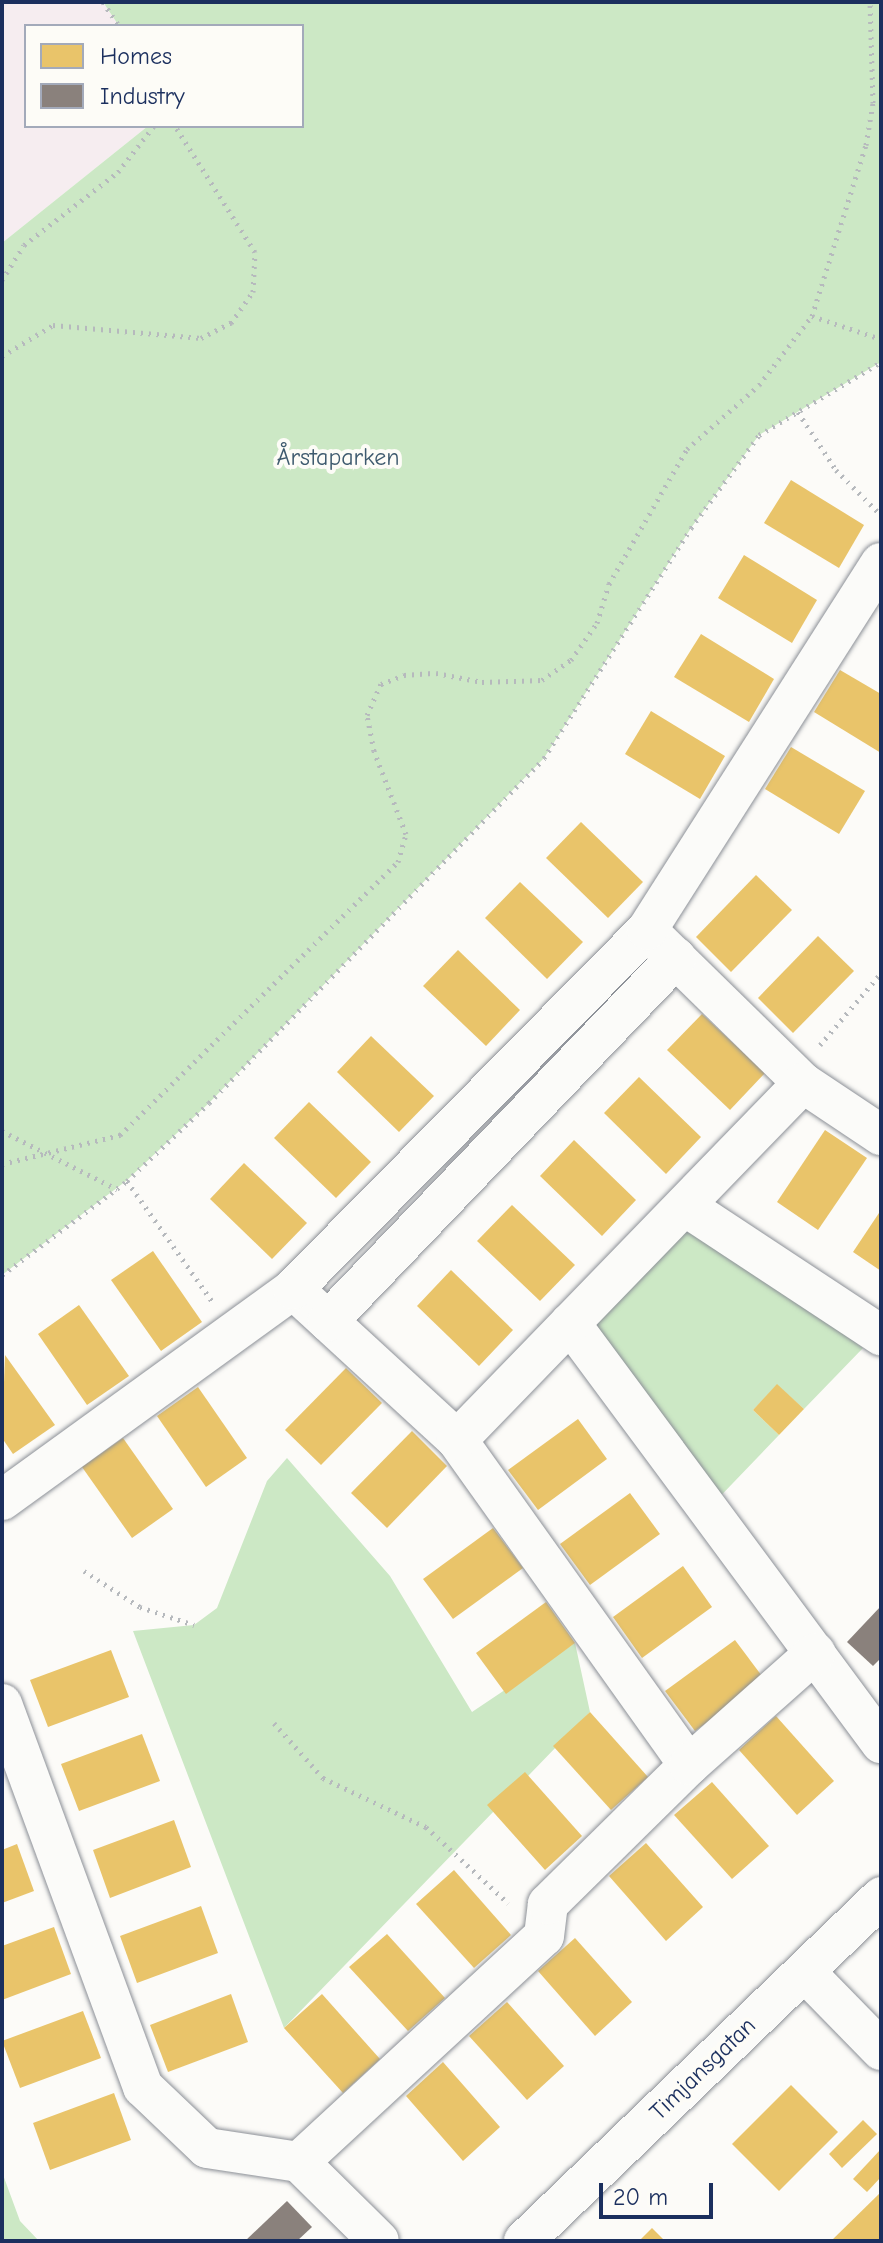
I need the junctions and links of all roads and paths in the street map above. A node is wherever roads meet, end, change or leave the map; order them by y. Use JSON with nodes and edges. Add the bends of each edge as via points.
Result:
{"nodes":[{"id":1,"x":103,"y":2,"type":"edge"},
{"id":2,"x":870,"y":2,"type":"edge"},
{"id":3,"x":118,"y":24,"type":"edge"},
{"id":4,"x":152,"y":128,"type":"edge"},
{"id":5,"x":176,"y":128,"type":"edge"},
{"id":6,"x":2,"y":280,"type":"edge"},
{"id":7,"x":812,"y":316,"type":"junction"},
{"id":8,"x":881,"y":339,"type":"edge"},
{"id":9,"x":2,"y":356,"type":"edge"},
{"id":10,"x":881,"y":362,"type":"edge"},
{"id":11,"x":798,"y":412,"type":"junction"},
{"id":12,"x":881,"y":515,"type":"edge"},
{"id":13,"x":881,"y":563,"type":"edge"},
{"id":14,"x":647,"y":930,"type":"junction"},
{"id":15,"x":676,"y":958,"type":"junction"},
{"id":16,"x":881,"y":973,"type":"edge"},
{"id":17,"x":799,"y":1080,"type":"junction"},
{"id":18,"x":2,"y":1131,"type":"edge"},
{"id":19,"x":881,"y":1135,"type":"edge"},
{"id":20,"x":48,"y":1155,"type":"junction"},
{"id":21,"x":2,"y":1164,"type":"edge"},
{"id":22,"x":127,"y":1181,"type":"junction"},
{"id":23,"x":117,"y":1189,"type":"junction"},
{"id":24,"x":685,"y":1206,"type":"junction"},
{"id":25,"x":2,"y":1275,"type":"edge"},
{"id":26,"x":293,"y":1289,"type":"junction"},
{"id":27,"x":328,"y":1321,"type":"junction"},
{"id":28,"x":570,"y":1323,"type":"junction"},
{"id":29,"x":235,"y":1332,"type":"junction"},
{"id":30,"x":881,"y":1335,"type":"edge"},
{"id":31,"x":457,"y":1440,"type":"junction"},
{"id":32,"x":2,"y":1500,"type":"edge"},
{"id":33,"x":84,"y":1571,"type":"dead end"},
{"id":34,"x":194,"y":1625,"type":"dead end"},
{"id":35,"x":815,"y":1653,"type":"junction"},
{"id":36,"x":2,"y":1704,"type":"edge"},
{"id":37,"x":274,"y":1723,"type":"dead end"},
{"id":38,"x":881,"y":1743,"type":"edge"},
{"id":39,"x":689,"y":1765,"type":"junction"},
{"id":40,"x":881,"y":1897,"type":"edge"},
{"id":41,"x":544,"y":1936,"type":"junction"},
{"id":42,"x":805,"y":1972,"type":"junction"},
{"id":43,"x":881,"y":2050,"type":"edge"},
{"id":44,"x":299,"y":2162,"type":"junction"},
{"id":45,"x":379,"y":2241,"type":"edge"},
{"id":46,"x":524,"y":2241,"type":"edge"}],
"edges":[{"from":1,"to":3,"type":"path"},
{"from":2,"to":7,"type":"path","via":[[873,103],[866,145]]},
{"from":4,"to":6,"type":"path","via":[[118,172],[24,245]]},
{"from":5,"to":9,"type":"path","via":[[255,252],[253,292],[231,323],[201,338],[53,325]]},
{"from":7,"to":8,"type":"path"},
{"from":7,"to":20,"type":"path","via":[[759,385],[687,449],[609,584],[597,623],[571,660],[542,680],[482,682],[436,673],[404,675],[381,684],[367,715],[374,751],[406,834],[398,862],[120,1135]]},
{"from":10,"to":11,"type":"path"},
{"from":11,"to":12,"type":"path","via":[[836,470]]},
{"from":11,"to":22,"type":"path","via":[[759,435],[544,758]]},
{"from":13,"to":14,"type":"street"},
{"from":14,"to":15,"type":"street"},
{"from":14,"to":26,"type":"street"},
{"from":15,"to":17,"type":"street"},
{"from":15,"to":27,"type":"street"},
{"from":16,"to":17,"type":"path"},
{"from":17,"to":19,"type":"street"},
{"from":17,"to":24,"type":"street"},
{"from":18,"to":20,"type":"path"},
{"from":20,"to":21,"type":"path"},
{"from":20,"to":23,"type":"path"},
{"from":22,"to":23,"type":"path"},
{"from":22,"to":29,"type":"path"},
{"from":23,"to":25,"type":"path"},
{"from":24,"to":28,"type":"street"},
{"from":24,"to":30,"type":"street"},
{"from":26,"to":27,"type":"street"},
{"from":26,"to":29,"type":"street"},
{"from":27,"to":31,"type":"street"},
{"from":28,"to":31,"type":"street"},
{"from":28,"to":35,"type":"street"},
{"from":29,"to":32,"type":"street"},
{"from":31,"to":39,"type":"street"},
{"from":33,"to":34,"type":"path","via":[[140,1607]]},
{"from":35,"to":38,"type":"street"},
{"from":35,"to":39,"type":"street"},
{"from":36,"to":44,"type":"street","via":[[143,2087],[207,2148]]},
{"from":37,"to":41,"type":"path","via":[[323,1778],[426,1827]]},
{"from":39,"to":41,"type":"street","via":[[548,1904]]},
{"from":40,"to":42,"type":"street","name":"Timjansgatan"},
{"from":41,"to":44,"type":"street"},
{"from":42,"to":43,"type":"street"},
{"from":42,"to":46,"type":"street","name":"Timjansgatan"},
{"from":44,"to":45,"type":"street"}]}
